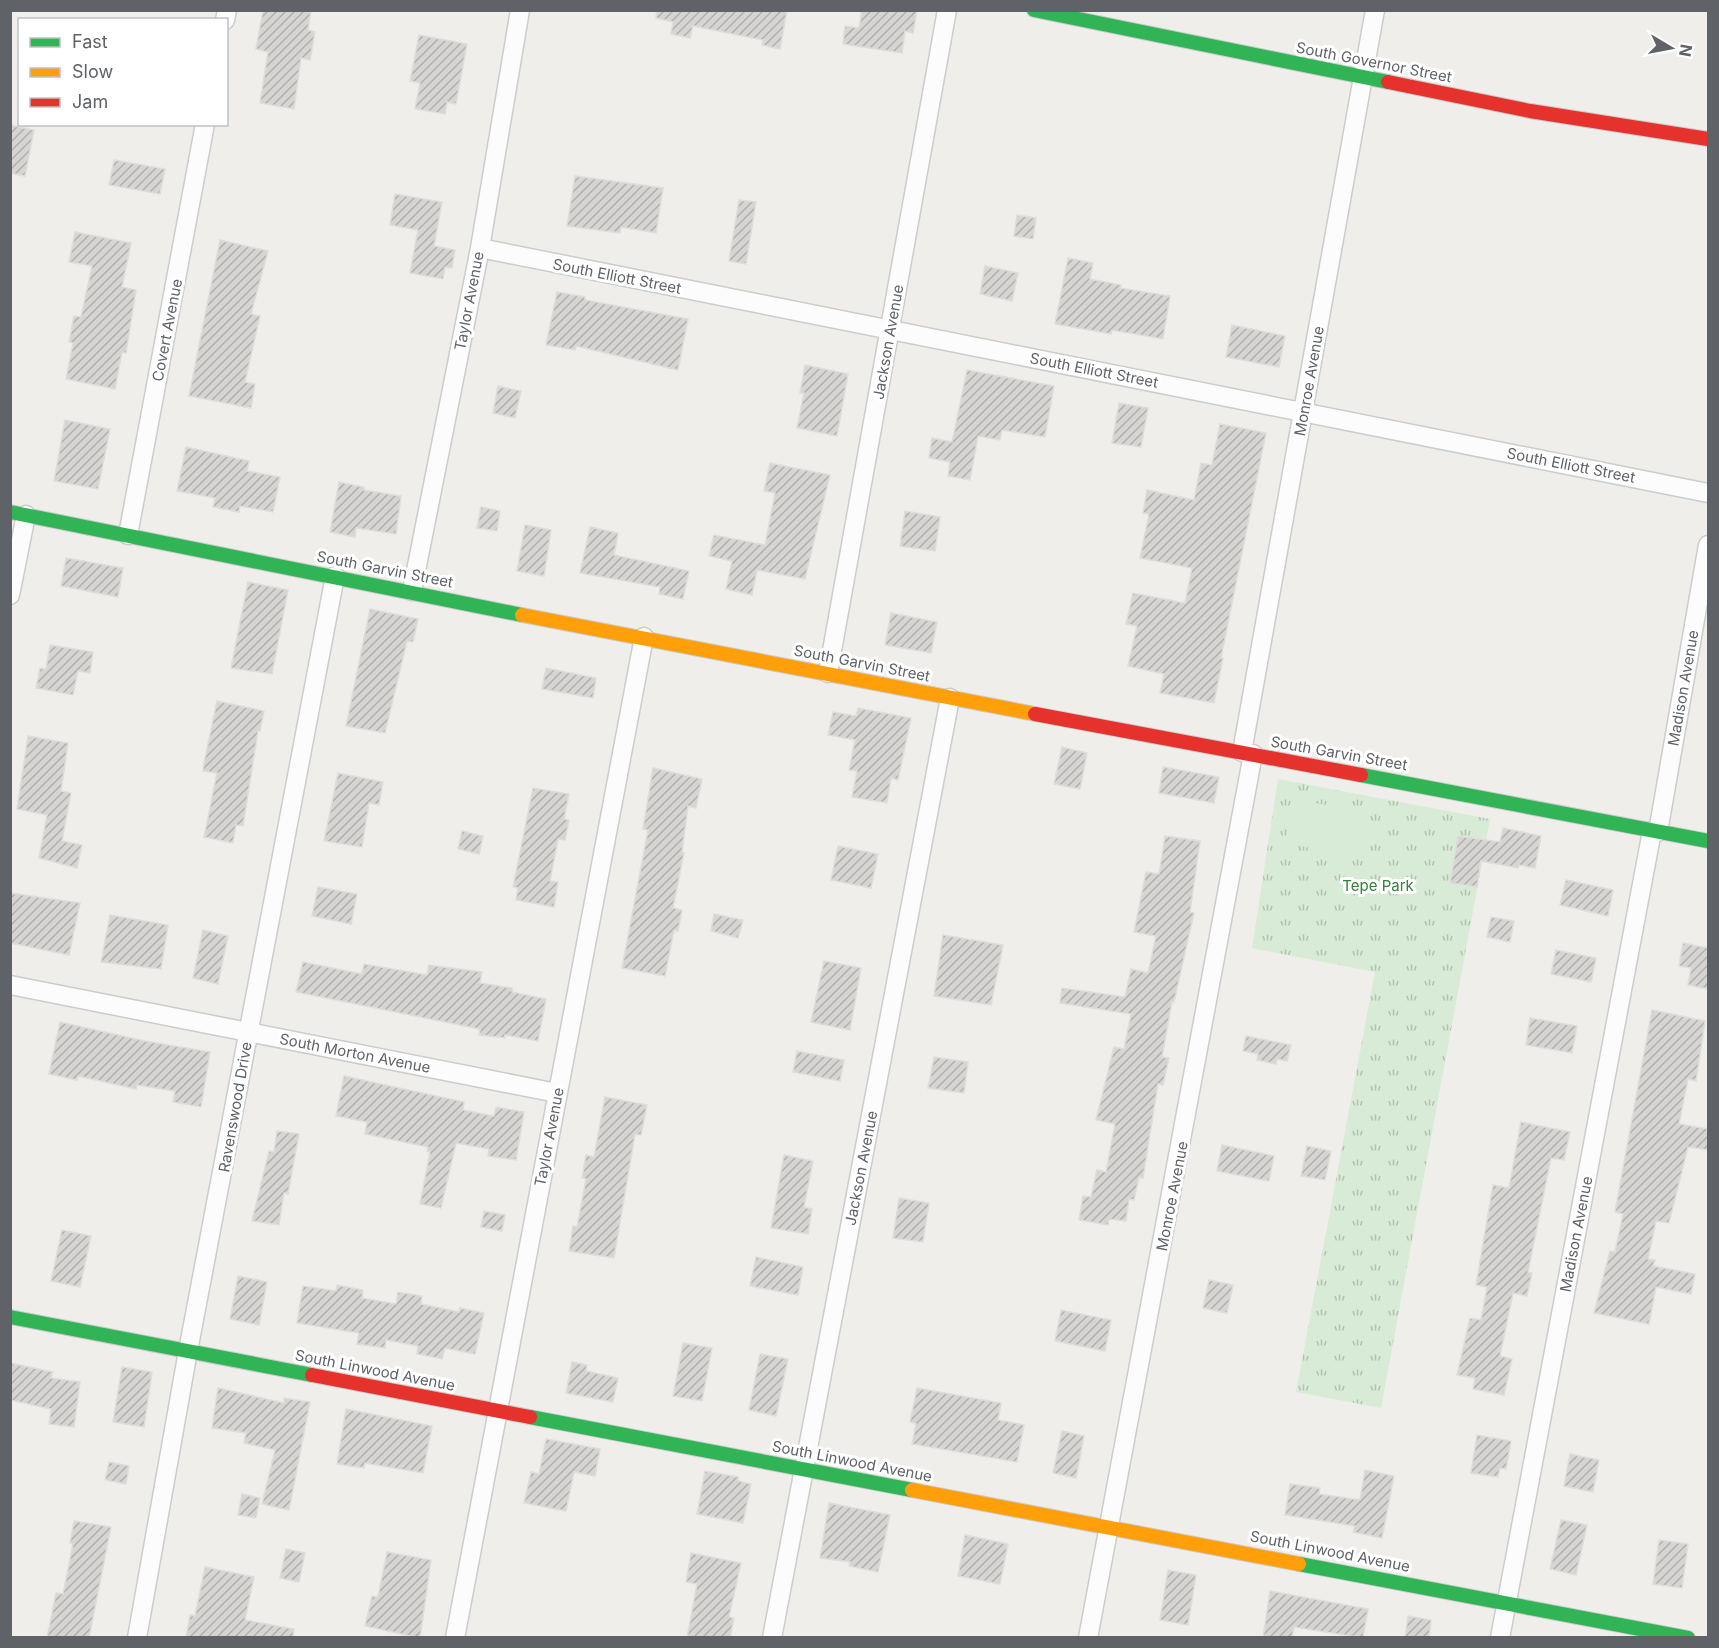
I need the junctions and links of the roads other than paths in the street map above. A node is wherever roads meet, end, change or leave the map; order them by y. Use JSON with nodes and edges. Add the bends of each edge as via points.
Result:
{"nodes":[{"id":1,"x":520,"y":10,"type":"edge"},
{"id":2,"x":947,"y":10,"type":"edge"},
{"id":3,"x":1035,"y":10,"type":"edge"},
{"id":4,"x":1375,"y":10,"type":"edge"},
{"id":5,"x":1363,"y":76,"type":"junction"},
{"id":6,"x":205,"y":126,"type":"edge"},
{"id":7,"x":1708,"y":139,"type":"edge"},
{"id":8,"x":480,"y":248,"type":"junction"},
{"id":9,"x":890,"y":330,"type":"junction"},
{"id":10,"x":1303,"y":411,"type":"junction"},
{"id":11,"x":1708,"y":493,"type":"edge"},
{"id":12,"x":18,"y":513,"type":"edge"},
{"id":13,"x":128,"y":535,"type":"junction"},
{"id":14,"x":1708,"y":545,"type":"edge"},
{"id":15,"x":334,"y":576,"type":"junction"},
{"id":16,"x":412,"y":591,"type":"junction"},
{"id":17,"x":10,"y":596,"type":"edge"},
{"id":18,"x":644,"y":637,"type":"junction"},
{"id":19,"x":828,"y":673,"type":"junction"},
{"id":20,"x":950,"y":698,"type":"junction"},
{"id":21,"x":1248,"y":753,"type":"junction"},
{"id":22,"x":1655,"y":831,"type":"junction"},
{"id":23,"x":1708,"y":842,"type":"edge"},
{"id":24,"x":10,"y":985,"type":"edge"},
{"id":25,"x":248,"y":1032,"type":"junction"},
{"id":26,"x":558,"y":1093,"type":"junction"},
{"id":27,"x":10,"y":1317,"type":"edge"},
{"id":28,"x":188,"y":1351,"type":"junction"},
{"id":29,"x":498,"y":1410,"type":"junction"},
{"id":30,"x":804,"y":1468,"type":"junction"},
{"id":31,"x":1109,"y":1526,"type":"junction"},
{"id":32,"x":1507,"y":1602,"type":"junction"},
{"id":33,"x":137,"y":1638,"type":"edge"},
{"id":34,"x":455,"y":1638,"type":"edge"},
{"id":35,"x":772,"y":1638,"type":"edge"},
{"id":36,"x":1088,"y":1638,"type":"edge"},
{"id":37,"x":1500,"y":1638,"type":"edge"},
{"id":38,"x":1688,"y":1638,"type":"edge"}],
"edges":[{"from":1,"to":8,"type":"street","name":"Taylor Avenue"},
{"from":2,"to":9,"type":"street","name":"Jackson Avenue"},
{"from":3,"to":5,"type":"street","name":"South Governor Street"},
{"from":4,"to":5,"type":"street","name":"Monroe Avenue"},
{"from":5,"to":7,"type":"street","name":"South Governor Street","via":[[1530,111]]},
{"from":5,"to":10,"type":"street","name":"Monroe Avenue"},
{"from":6,"to":13,"type":"street","name":"Covert Avenue"},
{"from":8,"to":9,"type":"street","name":"South Elliott Street"},
{"from":8,"to":16,"type":"street","name":"Taylor Avenue"},
{"from":9,"to":10,"type":"street","name":"South Elliott Street"},
{"from":9,"to":19,"type":"street","name":"Jackson Avenue"},
{"from":10,"to":11,"type":"street","name":"South Elliott Street"},
{"from":10,"to":21,"type":"street","name":"Monroe Avenue"},
{"from":12,"to":13,"type":"street","name":"South Garvin Street"},
{"from":12,"to":17,"type":"street"},
{"from":13,"to":15,"type":"street","name":"South Garvin Street"},
{"from":14,"to":22,"type":"street","name":"Madison Avenue"},
{"from":15,"to":16,"type":"street","name":"South Garvin Street"},
{"from":15,"to":25,"type":"street","name":"Ravenswood Drive"},
{"from":16,"to":18,"type":"street","name":"South Garvin Street"},
{"from":18,"to":19,"type":"street","name":"South Garvin Street"},
{"from":18,"to":26,"type":"street","name":"Taylor Avenue"},
{"from":19,"to":20,"type":"street","name":"South Garvin Street"},
{"from":20,"to":21,"type":"street","name":"South Garvin Street"},
{"from":20,"to":30,"type":"street","name":"Jackson Avenue"},
{"from":21,"to":22,"type":"street","name":"South Garvin Street"},
{"from":21,"to":31,"type":"street","name":"Monroe Avenue"},
{"from":22,"to":23,"type":"street","name":"South Garvin Street"},
{"from":22,"to":32,"type":"street","name":"Madison Avenue"},
{"from":24,"to":25,"type":"street","name":"South Morton Avenue"},
{"from":25,"to":26,"type":"street","name":"South Morton Avenue"},
{"from":25,"to":28,"type":"street","name":"Ravenswood Drive"},
{"from":26,"to":29,"type":"street","name":"Taylor Avenue"},
{"from":27,"to":28,"type":"street","name":"South Linwood Avenue"},
{"from":28,"to":29,"type":"street","name":"South Linwood Avenue"},
{"from":28,"to":33,"type":"street","name":"Ravenswood Drive"},
{"from":29,"to":30,"type":"street","name":"South Linwood Avenue"},
{"from":29,"to":34,"type":"street","name":"Taylor Avenue"},
{"from":30,"to":31,"type":"street","name":"South Linwood Avenue"},
{"from":30,"to":35,"type":"street","name":"Jackson Avenue"},
{"from":31,"to":32,"type":"street","name":"South Linwood Avenue"},
{"from":31,"to":36,"type":"street","name":"Monroe Avenue"},
{"from":32,"to":37,"type":"street","name":"Madison Avenue"},
{"from":32,"to":38,"type":"street","name":"South Linwood Avenue"}]}
